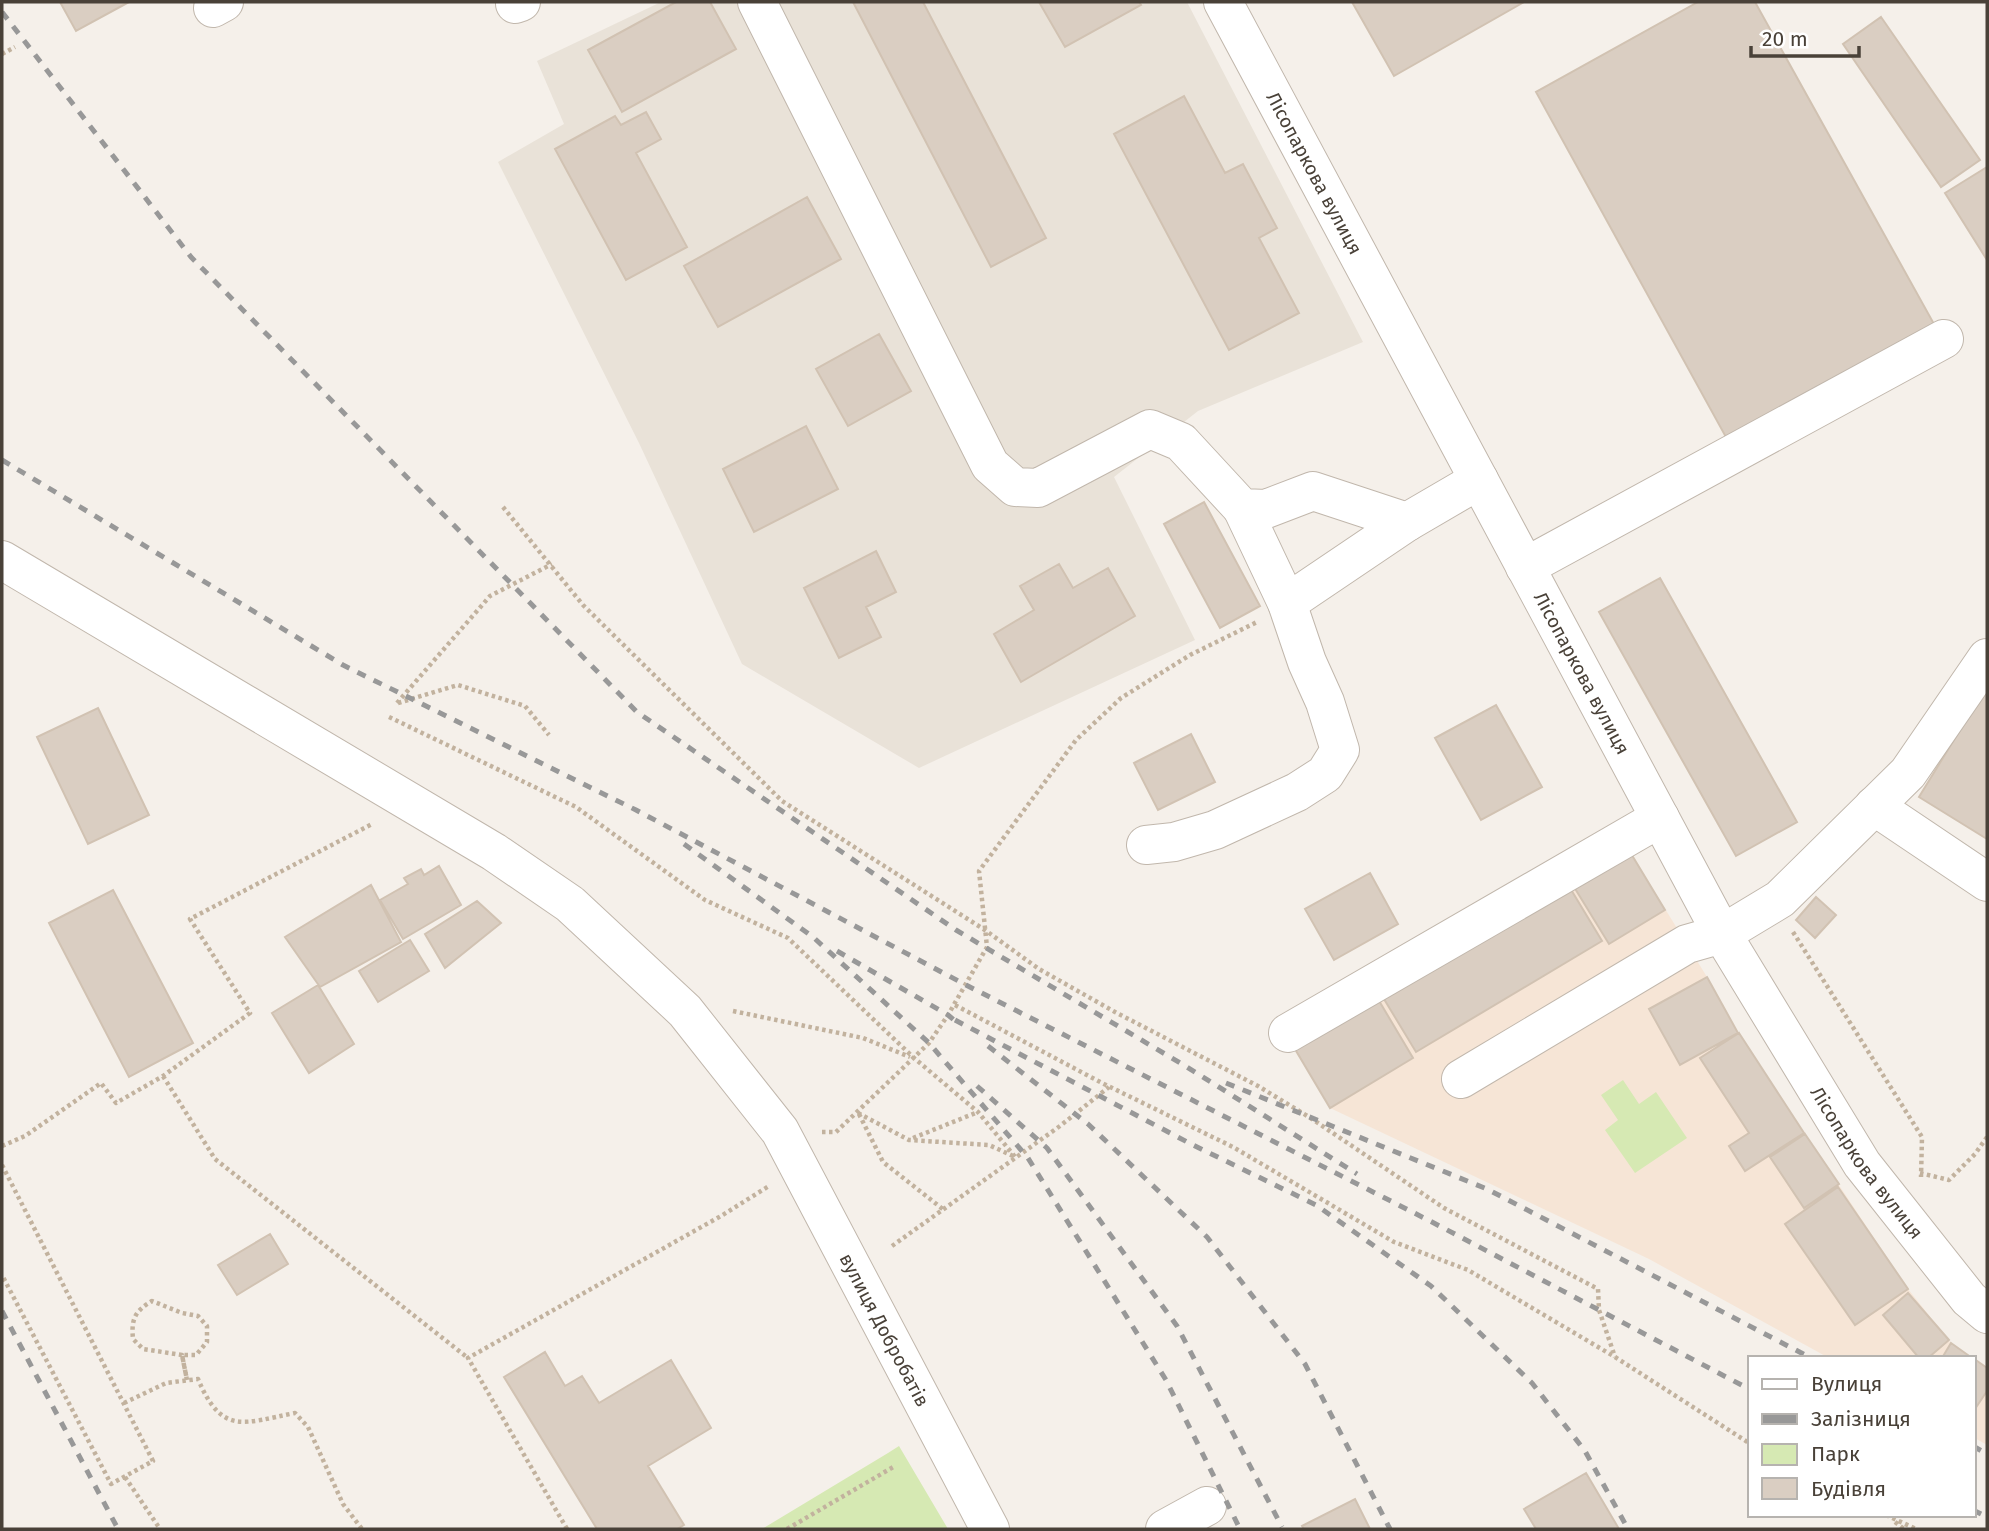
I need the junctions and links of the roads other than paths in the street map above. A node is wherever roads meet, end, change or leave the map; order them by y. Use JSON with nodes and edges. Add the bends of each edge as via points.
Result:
{"nodes":[{"id":1,"x":757,"y":2,"type":"edge"},
{"id":2,"x":1223,"y":2,"type":"edge"},
{"id":3,"x":1944,"y":339,"type":"dead end"},
{"id":4,"x":1479,"y":480,"type":"junction"},
{"id":5,"x":1242,"y":508,"type":"junction"},
{"id":6,"x":1407,"y":522,"type":"junction"},
{"id":7,"x":1525,"y":567,"type":"junction"},
{"id":8,"x":11,"y":572,"type":"edge"},
{"id":9,"x":1287,"y":603,"type":"junction"},
{"id":10,"x":1987,"y":658,"type":"edge"},
{"id":11,"x":1874,"y":806,"type":"junction"},
{"id":12,"x":1660,"y":818,"type":"junction"},
{"id":13,"x":1146,"y":845,"type":"dead end"},
{"id":14,"x":1987,"y":882,"type":"edge"},
{"id":15,"x":1722,"y":934,"type":"junction"},
{"id":16,"x":1288,"y":1033,"type":"dead end"},
{"id":17,"x":1461,"y":1079,"type":"dead end"},
{"id":18,"x":1987,"y":1314,"type":"edge"},
{"id":19,"x":1207,"y":1506,"type":"dead end"},
{"id":20,"x":990,"y":1529,"type":"edge"},
{"id":21,"x":1165,"y":1529,"type":"edge"}],
"edges":[{"from":1,"to":5,"type":"street","via":[[990,465],[1015,486],[1038,488],[1150,429],[1181,442]]},
{"from":2,"to":4,"type":"street","name":"Лісопаркова вулиця"},
{"from":3,"to":7,"type":"street"},
{"from":4,"to":6,"type":"street"},
{"from":4,"to":7,"type":"street","name":"Лісопаркова вулиця"},
{"from":5,"to":6,"type":"street","via":[[1266,509],[1313,491]]},
{"from":5,"to":9,"type":"street"},
{"from":6,"to":9,"type":"street"},
{"from":7,"to":12,"type":"street","name":"Лісопаркова вулиця"},
{"from":8,"to":20,"type":"street","name":"вулиця Добробатів","via":[[494,852],[570,904],[685,1011],[780,1130]]},
{"from":9,"to":13,"type":"street","via":[[1340,750],[1325,774],[1297,792],[1214,830]]},
{"from":10,"to":11,"type":"street","via":[[1908,773]]},
{"from":11,"to":14,"type":"street"},
{"from":11,"to":15,"type":"street","via":[[1774,903]]},
{"from":12,"to":15,"type":"street","name":"Лісопаркова вулиця"},
{"from":12,"to":16,"type":"street"},
{"from":15,"to":17,"type":"street","via":[[1687,944]]},
{"from":15,"to":18,"type":"street","name":"Лісопаркова вулиця","via":[[1862,1164],[1969,1299]]},
{"from":19,"to":21,"type":"street"}]}
